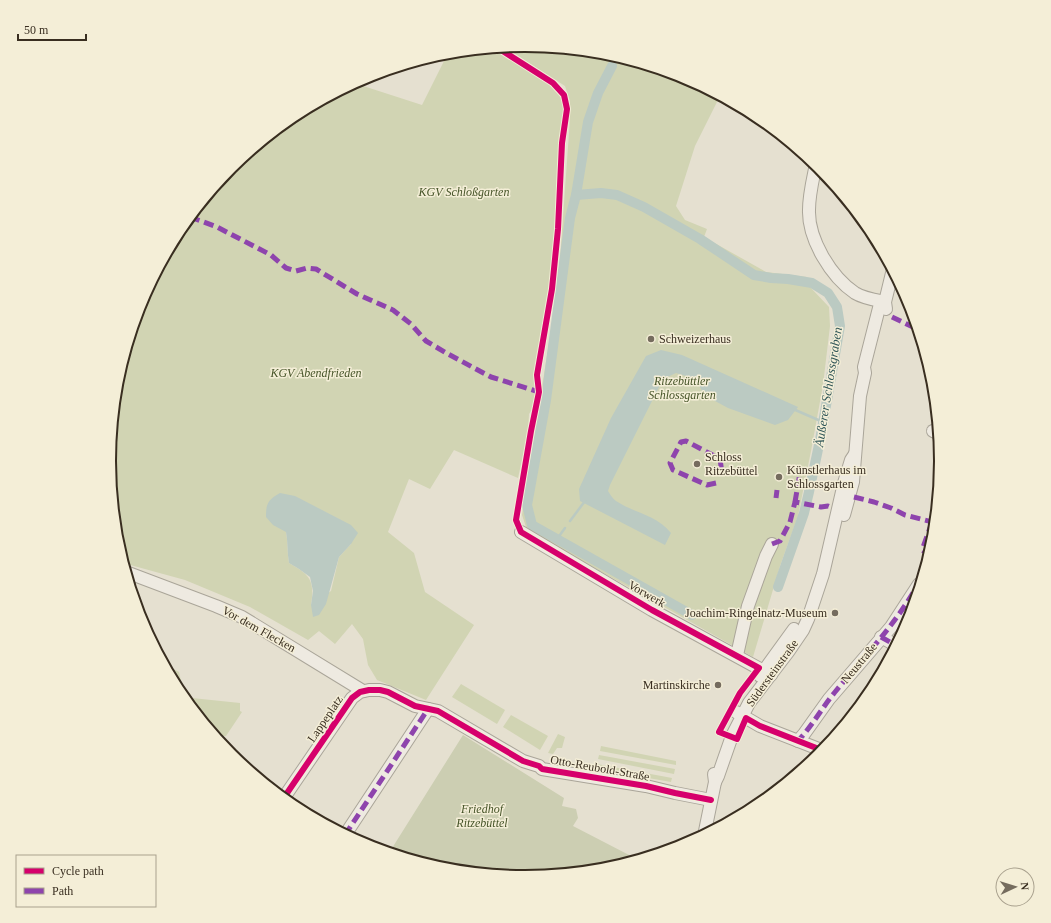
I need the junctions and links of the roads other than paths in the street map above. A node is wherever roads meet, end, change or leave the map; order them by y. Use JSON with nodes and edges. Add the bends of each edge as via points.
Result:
{"nodes":[{"id":1,"x":814,"y":171,"type":"edge"},
{"id":2,"x":891,"y":277,"type":"edge"},
{"id":3,"x":885,"y":302,"type":"junction"},
{"id":4,"x":521,"y":532,"type":"dead end"},
{"id":5,"x":772,"y":544,"type":"dead end"},
{"id":6,"x":132,"y":574,"type":"edge"},
{"id":7,"x":913,"y":593,"type":"edge"},
{"id":8,"x":882,"y":636,"type":"junction"},
{"id":9,"x":893,"y":643,"type":"edge"},
{"id":10,"x":737,"y":656,"type":"junction"},
{"id":11,"x":767,"y":672,"type":"junction"},
{"id":12,"x":363,"y":691,"type":"junction"},
{"id":13,"x":428,"y":709,"type":"junction"},
{"id":14,"x":739,"y":714,"type":"junction"},
{"id":15,"x":798,"y":741,"type":"junction"},
{"id":16,"x":817,"y":748,"type":"edge"},
{"id":17,"x":287,"y":794,"type":"edge"},
{"id":18,"x":711,"y":800,"type":"junction"},
{"id":19,"x":705,"y":830,"type":"edge"},
{"id":20,"x":348,"y":831,"type":"edge"}],
"edges":[{"from":1,"to":3,"type":"street","via":[[808,209],[816,244],[830,269],[844,284],[856,294]]},
{"from":2,"to":3,"type":"street","name":"Südersteinstraße"},
{"from":3,"to":11,"type":"street","name":"Südersteinstraße","via":[[886,309],[879,338],[869,369],[865,373],[860,396],[855,454],[845,480],[823,574],[811,608],[798,622]]},
{"from":4,"to":10,"type":"street","name":"Vorwerk","via":[[652,610]]},
{"from":5,"to":10,"type":"street","via":[[748,606]]},
{"from":6,"to":12,"type":"street","name":"Vor dem Flecken","via":[[242,617]]},
{"from":7,"to":8,"type":"street","name":"Neustraße","via":[[891,627]]},
{"from":8,"to":9,"type":"street"},
{"from":8,"to":15,"type":"street","name":"Neustraße"},
{"from":10,"to":11,"type":"street","name":"Vorwerk"},
{"from":11,"to":14,"type":"street","name":"Südersteinstraße","via":[[747,692]]},
{"from":12,"to":13,"type":"street","via":[[386,691],[415,706]]},
{"from":12,"to":17,"type":"street","name":"Lappeplatz","via":[[349,701]]},
{"from":13,"to":18,"type":"street","name":"Otto-Reubold-Straße","via":[[438,711],[523,761],[542,769],[646,786]]},
{"from":13,"to":20,"type":"street"},
{"from":14,"to":15,"type":"street","via":[[760,726]]},
{"from":14,"to":18,"type":"street","name":"Südersteinstraße","via":[[720,745]]},
{"from":15,"to":16,"type":"street"},
{"from":18,"to":19,"type":"street","name":"Südersteinstraße"}]}
